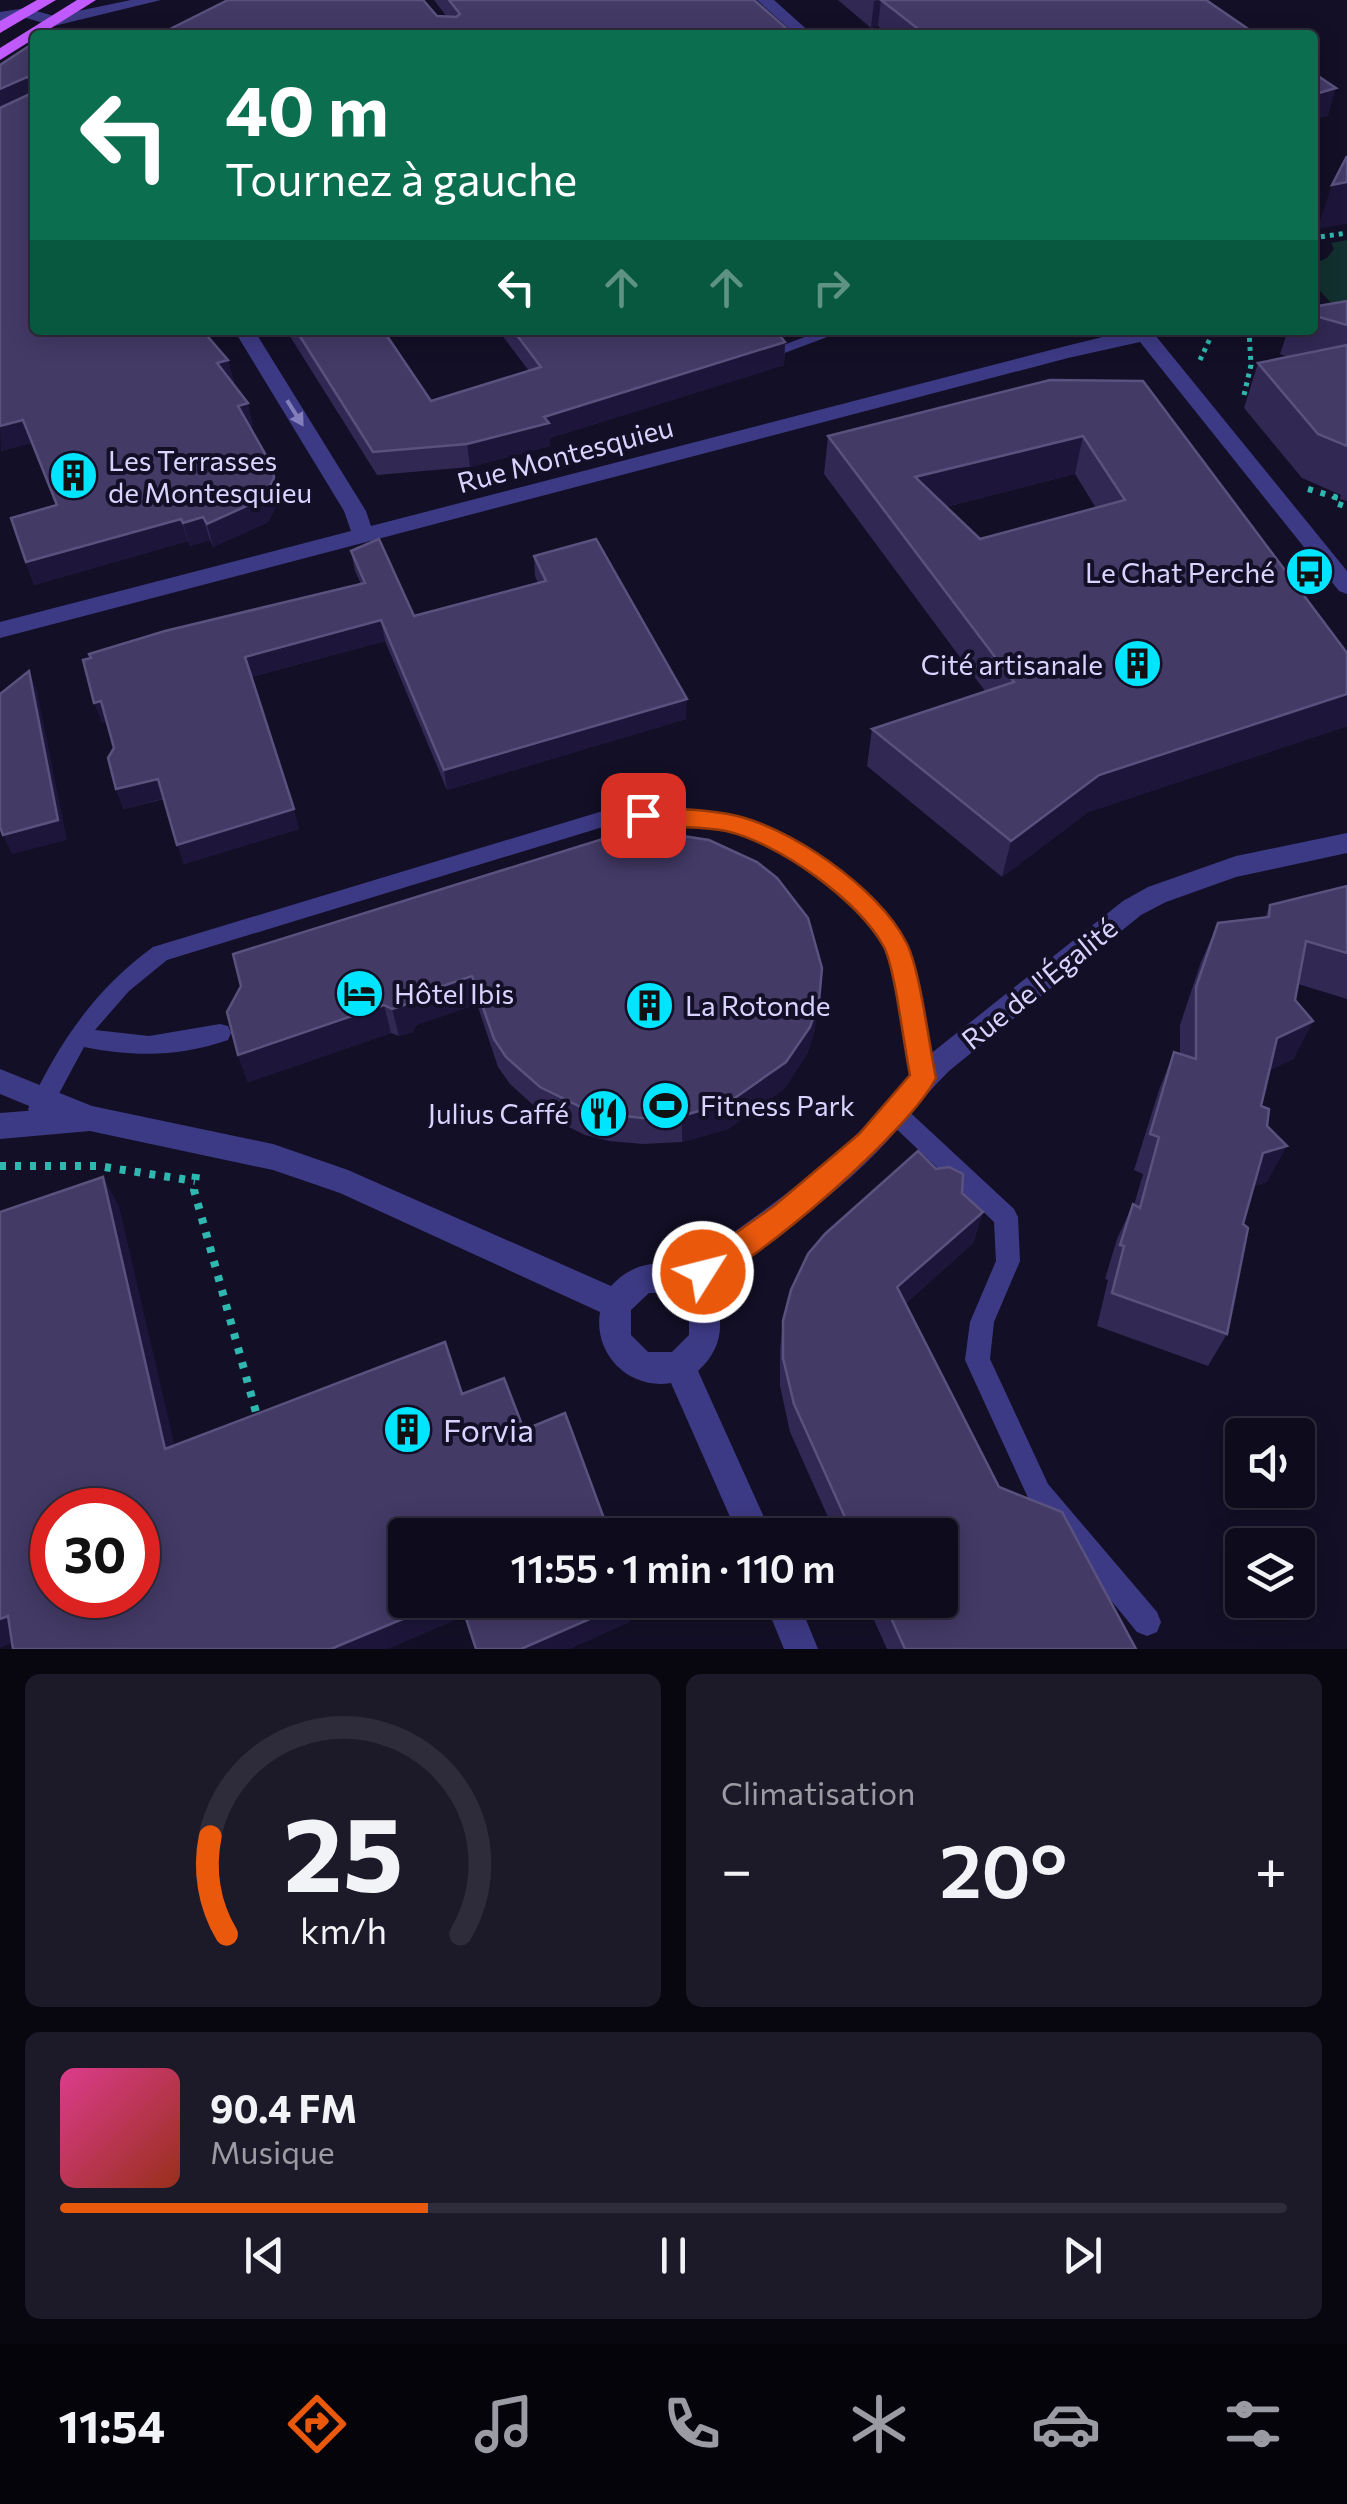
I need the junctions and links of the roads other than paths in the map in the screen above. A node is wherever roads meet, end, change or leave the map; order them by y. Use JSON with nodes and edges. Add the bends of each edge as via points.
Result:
{"nodes":[{"id":1,"x":48,"y":0,"type":"edge"},
{"id":2,"x":88,"y":0,"type":"edge"},
{"id":3,"x":154,"y":0,"type":"edge"},
{"id":4,"x":764,"y":0,"type":"edge"},
{"id":5,"x":26,"y":13,"type":"junction"},
{"id":6,"x":0,"y":17,"type":"edge"},
{"id":7,"x":0,"y":28,"type":"edge"},
{"id":8,"x":55,"y":28,"type":"edge"},
{"id":9,"x":800,"y":30,"type":"edge"},
{"id":10,"x":30,"y":40,"type":"edge"},
{"id":11,"x":0,"y":55,"type":"edge"},
{"id":12,"x":247,"y":335,"type":"edge"},
{"id":13,"x":823,"y":335,"type":"edge"},
{"id":14,"x":1136,"y":335,"type":"edge"},
{"id":15,"x":1146,"y":335,"type":"edge"},
{"id":16,"x":773,"y":352,"type":"edge"},
{"id":17,"x":363,"y":535,"type":"junction"},
{"id":18,"x":1347,"y":586,"type":"edge"},
{"id":19,"x":0,"y":630,"type":"edge"},
{"id":20,"x":1347,"y":843,"type":"edge"},
{"id":21,"x":220,"y":1033,"type":"dead end"},
{"id":22,"x":78,"y":1036,"type":"junction"},
{"id":23,"x":923,"y":1078,"type":"junction"},
{"id":24,"x":0,"y":1081,"type":"edge"},
{"id":25,"x":39,"y":1111,"type":"junction"},
{"id":26,"x":893,"y":1111,"type":"junction"},
{"id":27,"x":0,"y":1126,"type":"edge"},
{"id":28,"x":685,"y":1284,"type":"junction"},
{"id":29,"x":617,"y":1304,"type":"junction"},
{"id":30,"x":679,"y":1365,"type":"junction"},
{"id":31,"x":748,"y":1518,"type":"edge"},
{"id":32,"x":788,"y":1618,"type":"edge"},
{"id":33,"x":1147,"y":1622,"type":"dead end"},
{"id":34,"x":801,"y":1649,"type":"edge"}],
"edges":[{"from":1,"to":5,"type":"main road"},
{"from":2,"to":8,"type":"main road"},
{"from":3,"to":8,"type":"street"},
{"from":4,"to":9,"type":"street"},
{"from":5,"to":6,"type":"street"},
{"from":5,"to":7,"type":"main road"},
{"from":5,"to":8,"type":"street"},
{"from":10,"to":11,"type":"main road"},
{"from":12,"to":17,"type":"street","one_way":true,"via":[[355,511]]},
{"from":13,"to":16,"type":"lane"},
{"from":14,"to":17,"type":"street","name":"Rue Montesquieu"},
{"from":15,"to":18,"type":"street"},
{"from":17,"to":19,"type":"street","name":"Rue Montesquieu"},
{"from":20,"to":23,"type":"street","name":"Rue de l'Égalité","via":[[1166,887]]},
{"from":21,"to":22,"type":"lane","via":[[150,1048]]},
{"from":22,"to":23,"type":"lane","via":[[128,974],[160,953],[537,836],[616,815],[670,815],[730,823],[781,844],[861,902],[896,946]]},
{"from":22,"to":25,"type":"lane"},
{"from":23,"to":26,"type":"street","name":"Rue de l'Égalité"},
{"from":24,"to":25,"type":"street"},
{"from":25,"to":27,"type":"street"},
{"from":25,"to":29,"type":"street","via":[[274,1157],[348,1182]]},
{"from":26,"to":28,"type":"street","name":"Rue de l'Égalité","via":[[868,1142],[783,1214]]},
{"from":26,"to":33,"type":"lane","via":[[1006,1217],[1008,1261],[982,1322],[977,1360],[1039,1493]]},
{"from":28,"to":29,"type":"street","via":[[640,1282]]},
{"from":28,"to":30,"type":"street","via":[[704,1306],[706,1331],[694,1356]]},
{"from":29,"to":30,"type":"street","via":[[613,1329],[630,1358],[644,1367]]},
{"from":30,"to":31,"type":"street"},
{"from":32,"to":34,"type":"street"}]}
